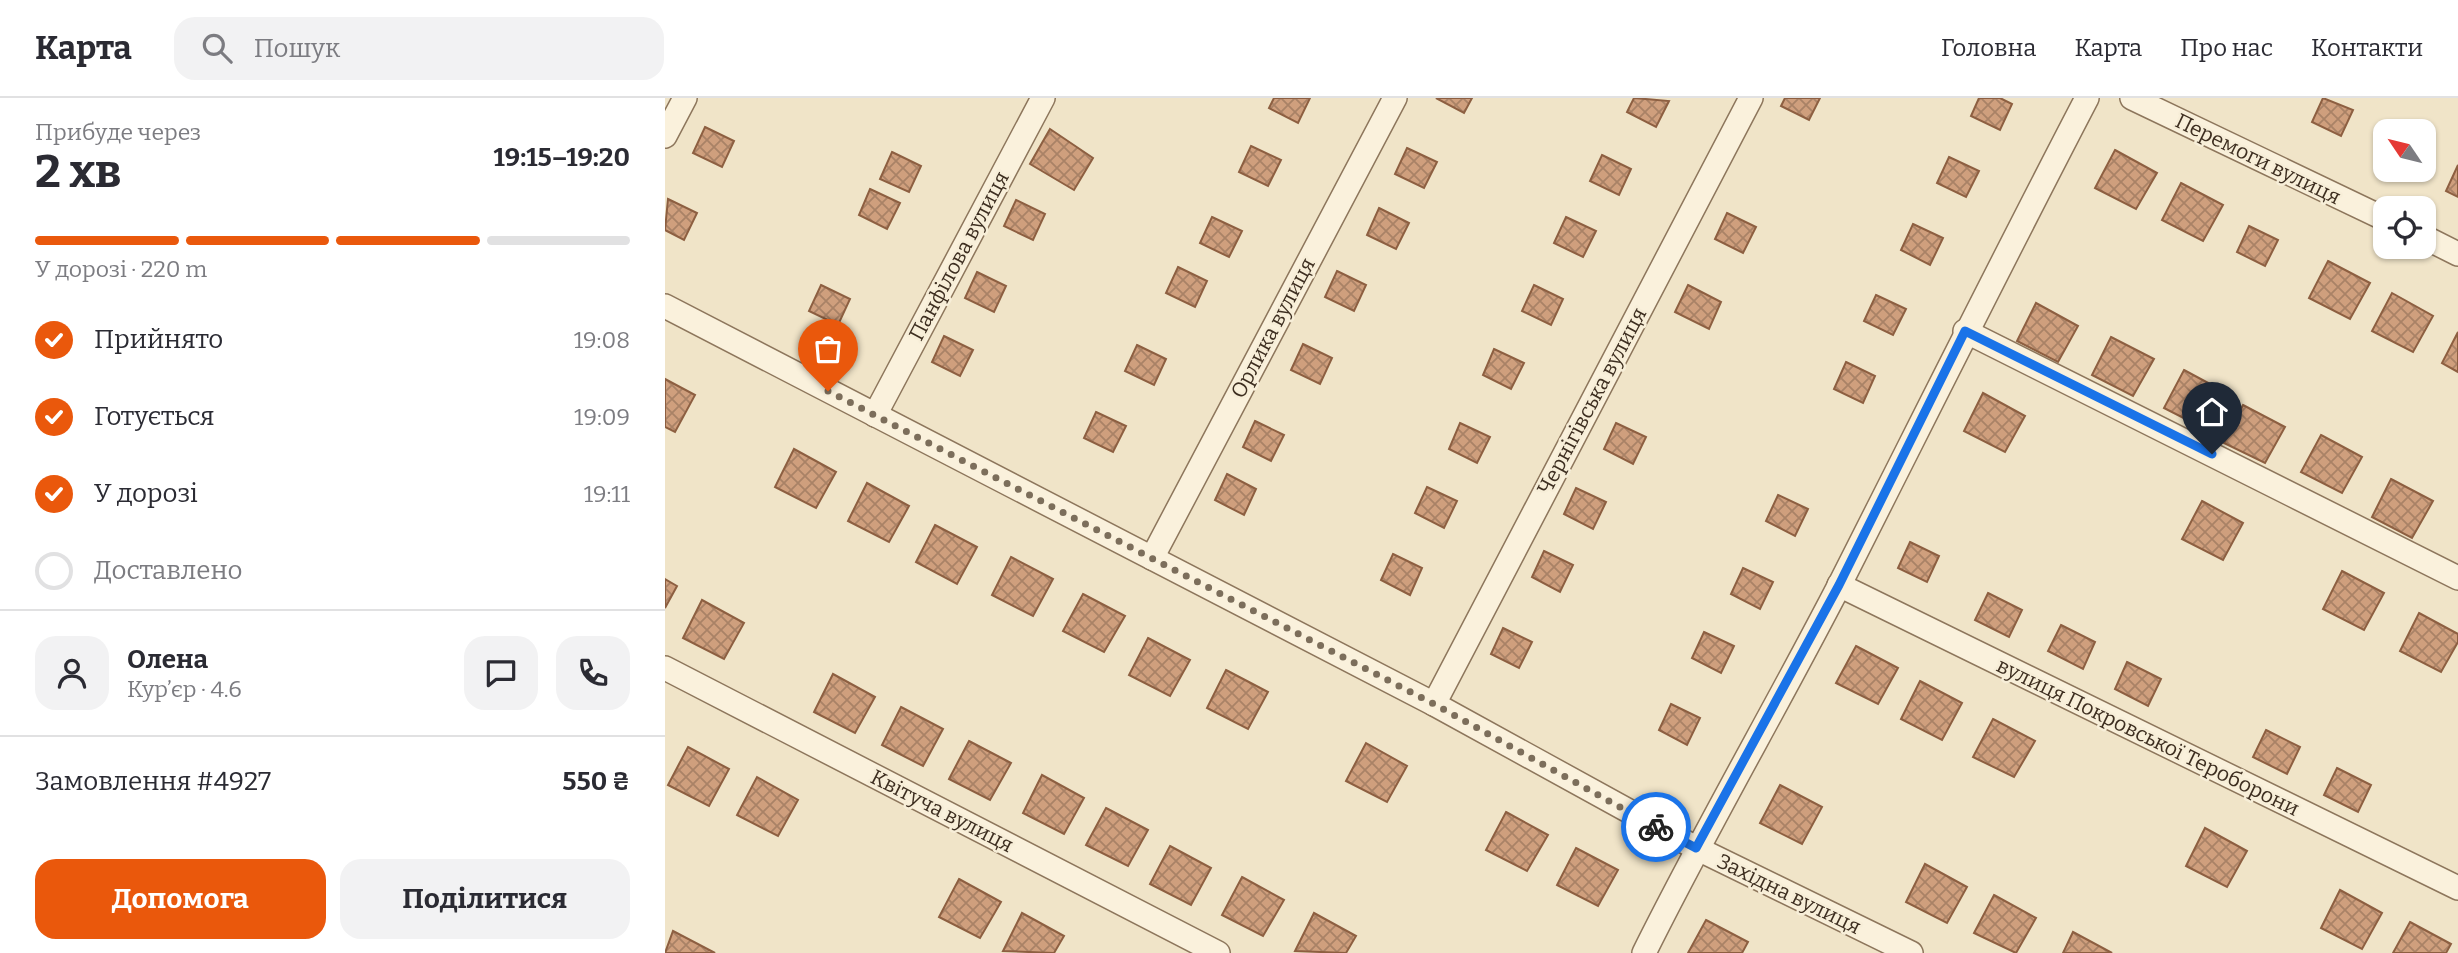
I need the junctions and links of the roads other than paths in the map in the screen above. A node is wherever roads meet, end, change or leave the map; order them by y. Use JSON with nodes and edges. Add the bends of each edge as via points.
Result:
{"nodes":[{"id":1,"x":685,"y":98,"type":"edge"},
{"id":2,"x":1043,"y":98,"type":"edge"},
{"id":3,"x":1395,"y":98,"type":"edge"},
{"id":4,"x":1751,"y":98,"type":"edge"},
{"id":5,"x":2087,"y":98,"type":"edge"},
{"id":6,"x":2132,"y":98,"type":"edge"},
{"id":7,"x":665,"y":136,"type":"edge"},
{"id":8,"x":2373,"y":213,"type":"edge"},
{"id":9,"x":2436,"y":243,"type":"edge"},
{"id":10,"x":2458,"y":254,"type":"edge"},
{"id":11,"x":665,"y":306,"type":"edge"},
{"id":12,"x":1965,"y":331,"type":"junction"},
{"id":13,"x":875,"y":415,"type":"junction"},
{"id":14,"x":1152,"y":558,"type":"junction"},
{"id":15,"x":2458,"y":578,"type":"edge"},
{"id":16,"x":1839,"y":585,"type":"junction"},
{"id":17,"x":665,"y":668,"type":"edge"},
{"id":18,"x":1434,"y":704,"type":"junction"},
{"id":19,"x":1696,"y":848,"type":"junction"},
{"id":20,"x":2458,"y":888,"type":"edge"},
{"id":21,"x":1218,"y":953,"type":"edge"},
{"id":22,"x":1644,"y":953,"type":"edge"},
{"id":23,"x":1910,"y":953,"type":"edge"}],
"edges":[{"from":1,"to":7,"type":"street"},
{"from":2,"to":13,"type":"street","name":"Панфілова вулиця"},
{"from":3,"to":14,"type":"street","name":"Орлика вулиця"},
{"from":4,"to":18,"type":"street","name":"Чернігівська вулиця"},
{"from":5,"to":12,"type":"street"},
{"from":6,"to":8,"type":"street","name":"Перемоги вулиця"},
{"from":9,"to":10,"type":"street"},
{"from":11,"to":13,"type":"street","name":"Західна вулиця"},
{"from":12,"to":15,"type":"street"},
{"from":12,"to":16,"type":"street"},
{"from":13,"to":14,"type":"street","name":"Західна вулиця"},
{"from":14,"to":18,"type":"street","name":"Західна вулиця"},
{"from":16,"to":19,"type":"street"},
{"from":16,"to":20,"type":"street","name":"вулиця Покровської Тероборони"},
{"from":17,"to":21,"type":"street","name":"Квітуча вулиця"},
{"from":18,"to":19,"type":"street","name":"Західна вулиця"},
{"from":19,"to":22,"type":"street"},
{"from":19,"to":23,"type":"street","name":"Західна вулиця"}]}
